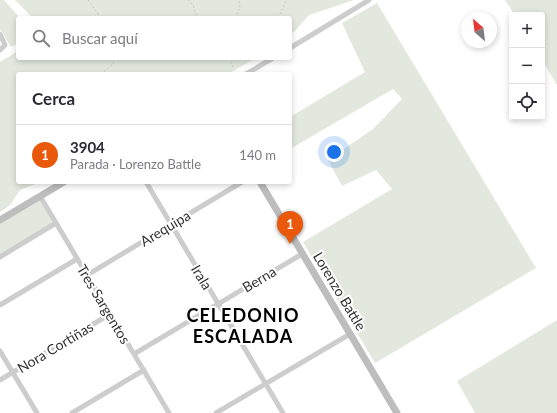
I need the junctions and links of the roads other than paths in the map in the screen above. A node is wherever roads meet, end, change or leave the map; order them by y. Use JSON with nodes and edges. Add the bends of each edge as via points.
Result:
{"nodes":[{"id":1,"x":369,"y":0,"type":"edge"},
{"id":2,"x":0,"y":34,"type":"edge"},
{"id":3,"x":292,"y":47,"type":"edge"},
{"id":4,"x":0,"y":50,"type":"edge"},
{"id":5,"x":270,"y":60,"type":"edge"},
{"id":6,"x":249,"y":72,"type":"edge"},
{"id":7,"x":61,"y":184,"type":"edge"},
{"id":8,"x":147,"y":184,"type":"edge"},
{"id":9,"x":239,"y":184,"type":"edge"},
{"id":10,"x":261,"y":184,"type":"edge"},
{"id":11,"x":40,"y":196,"type":"junction"},
{"id":12,"x":0,"y":220,"type":"edge"},
{"id":13,"x":56,"y":223,"type":"junction"},
{"id":14,"x":171,"y":224,"type":"junction"},
{"id":15,"x":302,"y":254,"type":"junction"},
{"id":16,"x":0,"y":257,"type":"edge"},
{"id":17,"x":77,"y":259,"type":"junction"},
{"id":18,"x":87,"y":275,"type":"junction"},
{"id":19,"x":218,"y":304,"type":"junction"},
{"id":20,"x":0,"y":305,"type":"edge"},
{"id":21,"x":110,"y":314,"type":"junction"},
{"id":22,"x":350,"y":334,"type":"junction"},
{"id":23,"x":0,"y":351,"type":"edge"},
{"id":24,"x":134,"y":354,"type":"junction"},
{"id":25,"x":144,"y":370,"type":"junction"},
{"id":26,"x":13,"y":372,"type":"junction"},
{"id":27,"x":0,"y":380,"type":"edge"},
{"id":28,"x":266,"y":384,"type":"junction"},
{"id":29,"x":37,"y":413,"type":"edge"},
{"id":30,"x":72,"y":413,"type":"edge"},
{"id":31,"x":169,"y":413,"type":"edge"},
{"id":32,"x":216,"y":413,"type":"edge"},
{"id":33,"x":283,"y":413,"type":"edge"},
{"id":34,"x":397,"y":413,"type":"edge"}],
"edges":[{"from":1,"to":3,"type":"street"},
{"from":2,"to":4,"type":"street","via":[[5,45]]},
{"from":5,"to":6,"type":"street"},
{"from":7,"to":11,"type":"street"},
{"from":8,"to":14,"type":"street","name":"Irala"},
{"from":9,"to":14,"type":"street","name":"Arequipa"},
{"from":10,"to":15,"type":"street","name":"Lorenzo Battle"},
{"from":11,"to":12,"type":"street"},
{"from":11,"to":13,"type":"street","name":"Tres Sargentos"},
{"from":13,"to":16,"type":"street"},
{"from":13,"to":17,"type":"street","name":"Tres Sargentos"},
{"from":14,"to":18,"type":"street","name":"Arequipa"},
{"from":14,"to":19,"type":"street","name":"Irala"},
{"from":15,"to":19,"type":"street","name":"Berna"},
{"from":15,"to":22,"type":"street","name":"Lorenzo Battle"},
{"from":17,"to":18,"type":"street","name":"Tres Sargentos"},
{"from":17,"to":20,"type":"street"},
{"from":18,"to":21,"type":"street","name":"Tres Sargentos"},
{"from":19,"to":24,"type":"street","name":"Berna"},
{"from":19,"to":28,"type":"street","name":"Irala"},
{"from":21,"to":24,"type":"street","name":"Tres Sargentos"},
{"from":21,"to":26,"type":"street","name":"Nora Cortiñas"},
{"from":22,"to":28,"type":"street"},
{"from":22,"to":34,"type":"street","name":"Lorenzo Battle"},
{"from":23,"to":26,"type":"street"},
{"from":24,"to":25,"type":"street","name":"Tres Sargentos"},
{"from":25,"to":30,"type":"street"},
{"from":25,"to":31,"type":"street","name":"Tres Sargentos"},
{"from":26,"to":27,"type":"street","name":"Nora Cortiñas"},
{"from":26,"to":29,"type":"street"},
{"from":28,"to":32,"type":"street"},
{"from":28,"to":33,"type":"street","name":"Irala"}]}
